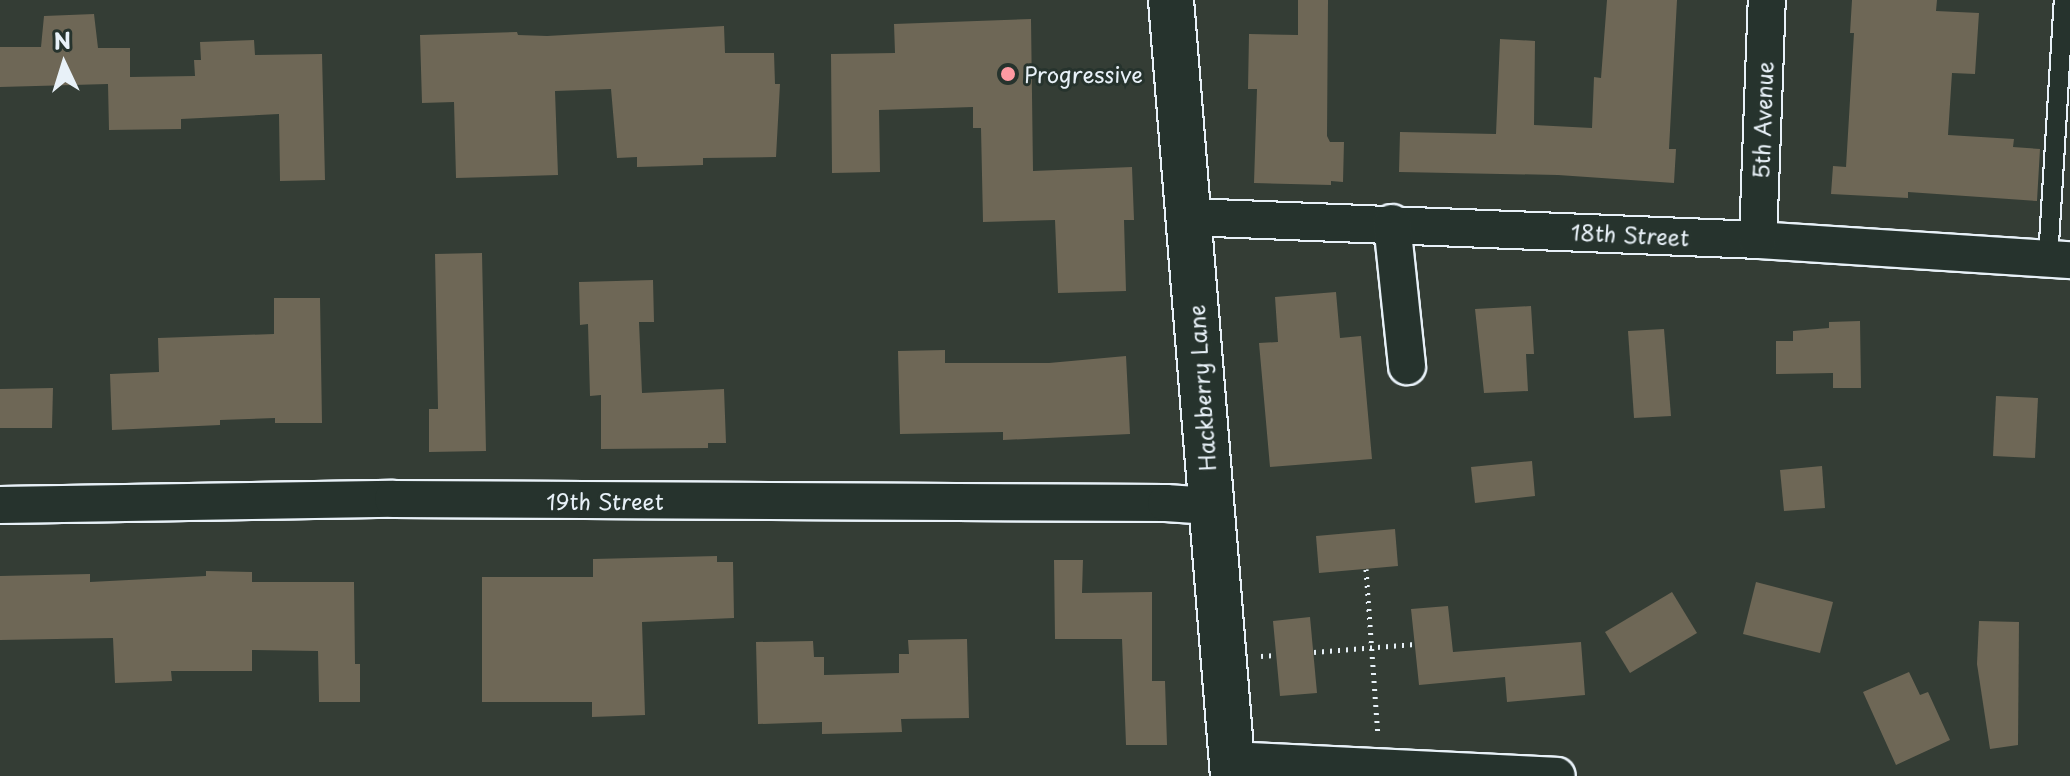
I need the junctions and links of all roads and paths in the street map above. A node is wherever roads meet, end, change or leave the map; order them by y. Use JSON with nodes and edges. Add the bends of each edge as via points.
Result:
{"nodes":[{"id":1,"x":1171,"y":0,"type":"edge"},
{"id":2,"x":1767,"y":0,"type":"edge"},
{"id":3,"x":2064,"y":0,"type":"edge"},
{"id":4,"x":1189,"y":217,"type":"junction"},
{"id":5,"x":1392,"y":223,"type":"junction"},
{"id":6,"x":1758,"y":240,"type":"junction"},
{"id":7,"x":2059,"y":259,"type":"edge"},
{"id":8,"x":1407,"y":366,"type":"dead end"},
{"id":9,"x":0,"y":505,"type":"edge"},
{"id":10,"x":1210,"y":506,"type":"junction"},
{"id":11,"x":1366,"y":569,"type":"dead end"},
{"id":12,"x":1415,"y":644,"type":"dead end"},
{"id":13,"x":1372,"y":647,"type":"junction"},
{"id":14,"x":1314,"y":652,"type":"dead end"},
{"id":15,"x":1381,"y":767,"type":"junction"},
{"id":16,"x":1232,"y":768,"type":"edge"},
{"id":17,"x":1557,"y":776,"type":"edge"}],
"edges":[{"from":1,"to":4,"type":"main road","name":"Hackberry Lane"},
{"from":2,"to":6,"type":"street","name":"5th Avenue"},
{"from":3,"to":7,"type":"lane"},
{"from":4,"to":5,"type":"street","name":"18th Street"},
{"from":4,"to":10,"type":"main road","name":"Hackberry Lane"},
{"from":5,"to":6,"type":"street","name":"18th Street"},
{"from":5,"to":8,"type":"street"},
{"from":6,"to":7,"type":"street","name":"18th Street"},
{"from":9,"to":10,"type":"street","name":"19th Street","via":[[400,499]]},
{"from":10,"to":16,"type":"main road","name":"Hackberry Lane"},
{"from":11,"to":13,"type":"path"},
{"from":12,"to":13,"type":"path"},
{"from":13,"to":14,"type":"path"},
{"from":13,"to":15,"type":"path"},
{"from":15,"to":16,"type":"street"},
{"from":15,"to":17,"type":"street"}]}
